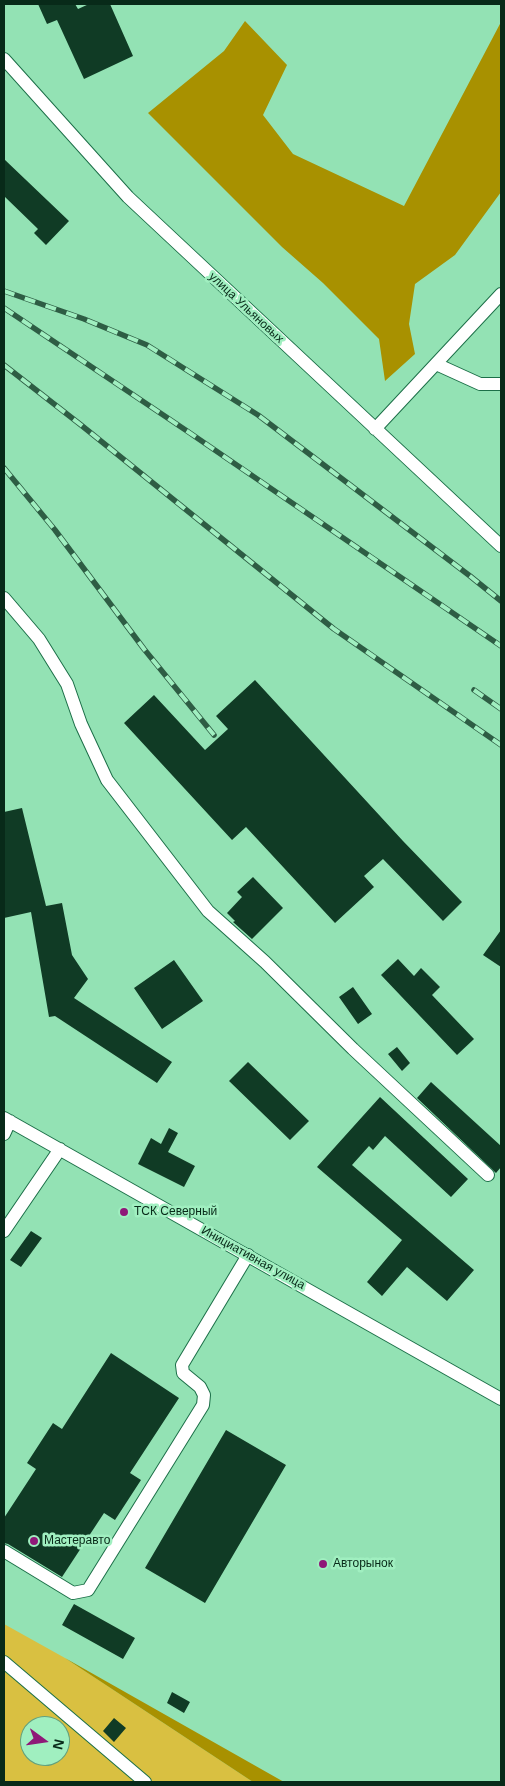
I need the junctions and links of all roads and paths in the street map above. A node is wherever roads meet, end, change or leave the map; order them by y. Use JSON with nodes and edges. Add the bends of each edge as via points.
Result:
{"nodes":[{"id":1,"x":4,"y":59,"type":"edge"},
{"id":2,"x":501,"y":294,"type":"edge"},
{"id":3,"x":436,"y":364,"type":"junction"},
{"id":4,"x":501,"y":384,"type":"edge"},
{"id":5,"x":375,"y":429,"type":"junction"},
{"id":6,"x":501,"y":546,"type":"edge"},
{"id":7,"x":4,"y":598,"type":"edge"},
{"id":8,"x":7,"y":1120,"type":"edge"},
{"id":9,"x":4,"y":1134,"type":"edge"},
{"id":10,"x":60,"y":1149,"type":"junction"},
{"id":11,"x":488,"y":1175,"type":"dead end"},
{"id":12,"x":4,"y":1231,"type":"edge"},
{"id":13,"x":248,"y":1255,"type":"junction"},
{"id":14,"x":501,"y":1398,"type":"edge"},
{"id":15,"x":4,"y":1551,"type":"edge"},
{"id":16,"x":4,"y":1662,"type":"edge"},
{"id":17,"x":145,"y":1782,"type":"edge"}],
"edges":[{"from":1,"to":5,"type":"street","name":"улица Ульяновых","via":[[128,197]]},
{"from":2,"to":3,"type":"street"},
{"from":3,"to":4,"type":"street","via":[[480,384]]},
{"from":3,"to":5,"type":"street"},
{"from":5,"to":6,"type":"street","name":"улица Ульяновых"},
{"from":7,"to":11,"type":"street","via":[[39,639],[68,684],[81,724],[107,780],[208,911]]},
{"from":8,"to":9,"type":"street"},
{"from":8,"to":10,"type":"street","name":"Инициативная улица"},
{"from":10,"to":12,"type":"street"},
{"from":10,"to":13,"type":"street","name":"Инициативная улица"},
{"from":13,"to":14,"type":"street","name":"Инициативная улица"},
{"from":13,"to":15,"type":"street","via":[[182,1365],[183,1373],[200,1387],[204,1395],[203,1405],[88,1590],[73,1593]]},
{"from":16,"to":17,"type":"street"}]}
